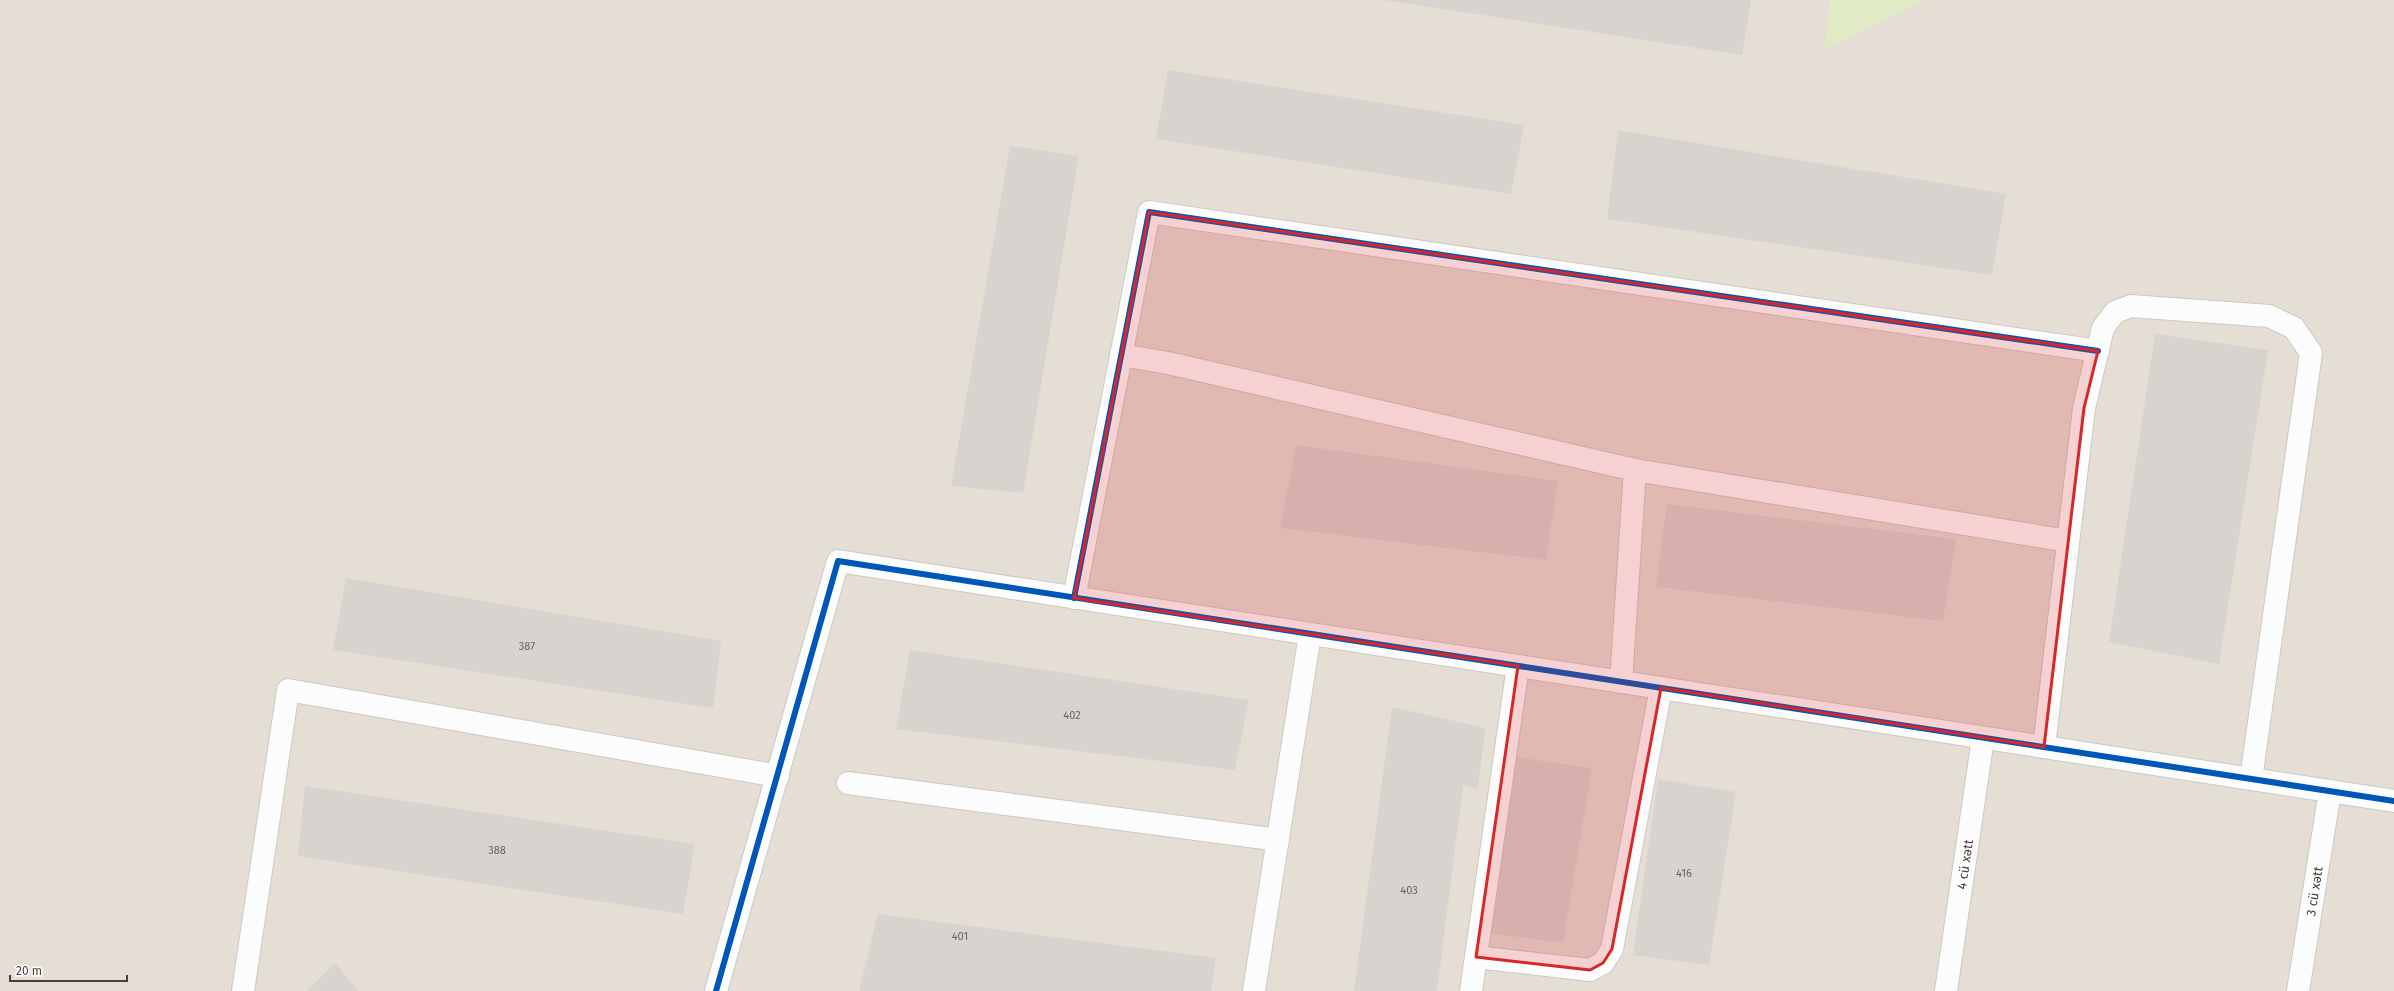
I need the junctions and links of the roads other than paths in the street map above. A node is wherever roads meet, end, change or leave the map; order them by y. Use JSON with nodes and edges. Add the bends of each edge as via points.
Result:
{"nodes":[{"id":1,"x":2098,"y":351,"type":"junction"},
{"id":2,"x":1121,"y":355,"type":"junction"},
{"id":3,"x":1635,"y":470,"type":"junction"},
{"id":4,"x":2068,"y":541,"type":"junction"},
{"id":5,"x":1074,"y":598,"type":"junction"},
{"id":6,"x":1310,"y":634,"type":"junction"},
{"id":7,"x":1518,"y":666,"type":"junction"},
{"id":8,"x":1621,"y":682,"type":"junction"},
{"id":9,"x":1661,"y":688,"type":"junction"},
{"id":10,"x":1983,"y":738,"type":"junction"},
{"id":11,"x":2044,"y":747,"type":"junction"},
{"id":12,"x":778,"y":776,"type":"junction"},
{"id":13,"x":2251,"y":779,"type":"junction"},
{"id":14,"x":848,"y":783,"type":"dead end"},
{"id":15,"x":2330,"y":792,"type":"junction"},
{"id":16,"x":2394,"y":801,"type":"edge"},
{"id":17,"x":1278,"y":840,"type":"junction"},
{"id":18,"x":1476,"y":956,"type":"junction"},
{"id":19,"x":244,"y":991,"type":"edge"},
{"id":20,"x":716,"y":991,"type":"edge"},
{"id":21,"x":1254,"y":991,"type":"edge"},
{"id":22,"x":1471,"y":991,"type":"edge"},
{"id":23,"x":1946,"y":991,"type":"edge"},
{"id":24,"x":2298,"y":991,"type":"edge"}],
"edges":[{"from":1,"to":2,"type":"street","via":[[1149,212]]},
{"from":1,"to":4,"type":"street","via":[[2084,408]]},
{"from":1,"to":13,"type":"street","via":[[2103,328],[2114,312],[2131,306],[2269,316],[2294,328],[2312,353]]},
{"from":2,"to":3,"type":"street","via":[[1176,364]]},
{"from":2,"to":5,"type":"street"},
{"from":3,"to":4,"type":"street"},
{"from":3,"to":8,"type":"street"},
{"from":4,"to":11,"type":"street"},
{"from":5,"to":6,"type":"street"},
{"from":5,"to":12,"type":"street","via":[[838,561]]},
{"from":6,"to":7,"type":"street"},
{"from":6,"to":17,"type":"street"},
{"from":7,"to":8,"type":"street"},
{"from":7,"to":18,"type":"street"},
{"from":8,"to":9,"type":"street"},
{"from":9,"to":10,"type":"street"},
{"from":9,"to":18,"type":"street","via":[[1612,949],[1603,963],[1590,970]]},
{"from":10,"to":11,"type":"street"},
{"from":10,"to":23,"type":"street","name":"4 cü xətt"},
{"from":11,"to":13,"type":"street"},
{"from":12,"to":19,"type":"street","via":[[288,690]]},
{"from":12,"to":20,"type":"street"},
{"from":13,"to":15,"type":"street"},
{"from":14,"to":17,"type":"street"},
{"from":15,"to":16,"type":"street"},
{"from":15,"to":24,"type":"street","name":"3 cü xətt"},
{"from":17,"to":21,"type":"street"},
{"from":18,"to":22,"type":"street"}]}
